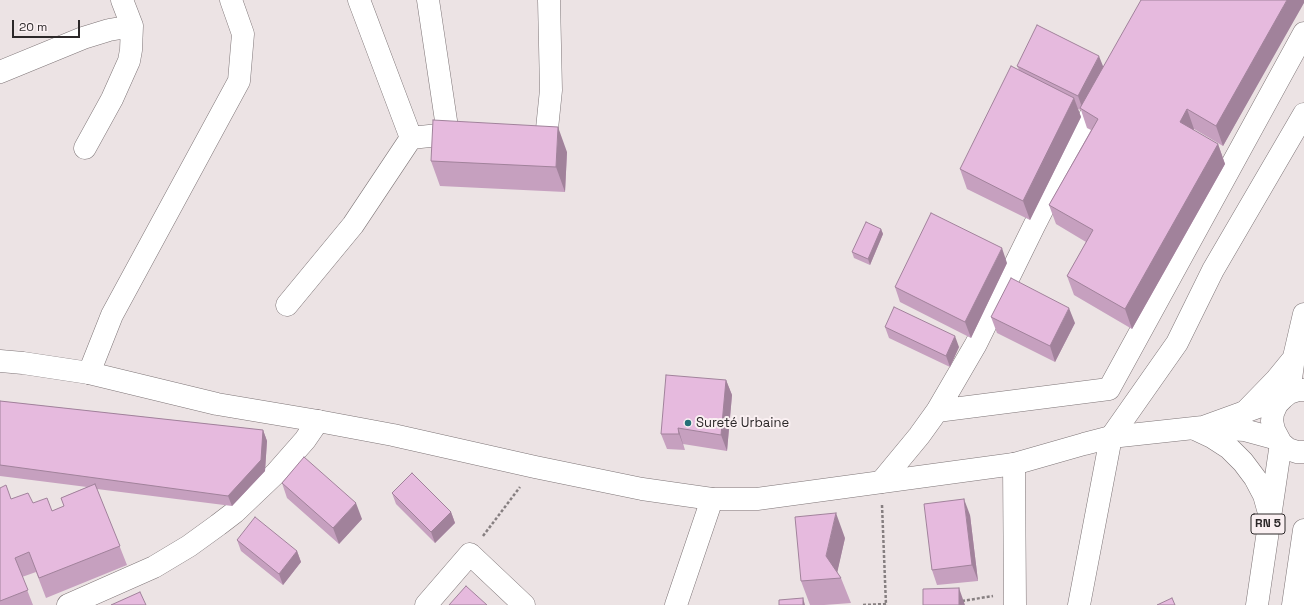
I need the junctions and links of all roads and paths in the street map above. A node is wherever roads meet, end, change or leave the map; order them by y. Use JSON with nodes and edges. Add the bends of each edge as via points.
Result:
{"nodes":[{"id":1,"x":122,"y":0,"type":"edge"},
{"id":2,"x":230,"y":0,"type":"edge"},
{"id":3,"x":359,"y":0,"type":"edge"},
{"id":4,"x":428,"y":0,"type":"edge"},
{"id":5,"x":549,"y":0,"type":"edge"},
{"id":6,"x":132,"y":26,"type":"junction"},
{"id":7,"x":1304,"y":33,"type":"edge"},
{"id":8,"x":0,"y":72,"type":"edge"},
{"id":9,"x":1110,"y":79,"type":"edge"},
{"id":10,"x":1304,"y":114,"type":"edge"},
{"id":11,"x":448,"y":134,"type":"junction"},
{"id":12,"x":411,"y":138,"type":"junction"},
{"id":13,"x":485,"y":139,"type":"edge"},
{"id":14,"x":515,"y":144,"type":"edge"},
{"id":15,"x":85,"y":148,"type":"dead end"},
{"id":16,"x":286,"y":306,"type":"dead end"},
{"id":17,"x":1304,"y":314,"type":"edge"},
{"id":18,"x":1294,"y":357,"type":"junction"},
{"id":19,"x":0,"y":361,"type":"edge"},
{"id":20,"x":89,"y":373,"type":"junction"},
{"id":21,"x":1292,"y":394,"type":"edge"},
{"id":22,"x":937,"y":411,"type":"junction"},
{"id":23,"x":1244,"y":413,"type":"junction"},
{"id":24,"x":318,"y":421,"type":"junction"},
{"id":25,"x":1199,"y":428,"type":"junction"},
{"id":26,"x":1111,"y":437,"type":"junction"},
{"id":27,"x":1279,"y":441,"type":"junction"},
{"id":28,"x":1304,"y":452,"type":"edge"},
{"id":29,"x":1014,"y":464,"type":"junction"},
{"id":30,"x":534,"y":468,"type":"junction"},
{"id":31,"x":881,"y":482,"type":"junction"},
{"id":32,"x":712,"y":499,"type":"junction"},
{"id":33,"x":1269,"y":514,"type":"junction"},
{"id":34,"x":1304,"y":530,"type":"edge"},
{"id":35,"x":470,"y":554,"type":"junction"},
{"id":36,"x":1014,"y":599,"type":"edge"},
{"id":37,"x":955,"y":602,"type":"edge"},
{"id":38,"x":886,"y":604,"type":"edge"},
{"id":39,"x":68,"y":605,"type":"edge"},
{"id":40,"x":426,"y":605,"type":"edge"},
{"id":41,"x":524,"y":605,"type":"edge"},
{"id":42,"x":676,"y":605,"type":"edge"},
{"id":43,"x":863,"y":605,"type":"edge"},
{"id":44,"x":1080,"y":605,"type":"edge"},
{"id":45,"x":1257,"y":605,"type":"edge"},
{"id":46,"x":1292,"y":605,"type":"edge"}],
"edges":[{"from":1,"to":6,"type":"street"},
{"from":2,"to":20,"type":"street","via":[[243,34],[239,81],[112,315]]},
{"from":3,"to":12,"type":"street"},
{"from":4,"to":11,"type":"street"},
{"from":5,"to":14,"type":"street","via":[[551,90],[545,148]]},
{"from":6,"to":8,"type":"street","via":[[82,38]]},
{"from":6,"to":15,"type":"street","via":[[129,62]]},
{"from":7,"to":22,"type":"street","via":[[1109,389]]},
{"from":9,"to":22,"type":"street","via":[[976,344]]},
{"from":10,"to":26,"type":"street","via":[[1213,270],[1177,343]]},
{"from":11,"to":12,"type":"street"},
{"from":11,"to":13,"type":"street"},
{"from":12,"to":16,"type":"street","via":[[353,225]]},
{"from":17,"to":18,"type":"street"},
{"from":18,"to":21,"type":"street"},
{"from":18,"to":23,"type":"street"},
{"from":19,"to":20,"type":"street"},
{"from":20,"to":24,"type":"street","via":[[217,404]]},
{"from":21,"to":23,"type":"street"},
{"from":21,"to":27,"type":"street","via":[[1277,404],[1273,412],[1272,421]]},
{"from":22,"to":31,"type":"street"},
{"from":23,"to":25,"type":"street"},
{"from":24,"to":30,"type":"street","via":[[401,437]]},
{"from":24,"to":39,"type":"street","via":[[276,473],[218,526],[154,567]]},
{"from":25,"to":26,"type":"street"},
{"from":25,"to":27,"type":"street","via":[[1244,430]]},
{"from":25,"to":33,"type":"street","number":"RN 5","via":[[1223,444],[1243,462],[1264,495]]},
{"from":26,"to":29,"type":"street"},
{"from":26,"to":44,"type":"street"},
{"from":27,"to":28,"type":"street","via":[[1288,449]]},
{"from":27,"to":33,"type":"street","number":"RN 5"},
{"from":29,"to":31,"type":"street"},
{"from":29,"to":36,"type":"street"},
{"from":30,"to":32,"type":"street","via":[[642,489]]},
{"from":30,"to":35,"type":"path"},
{"from":31,"to":32,"type":"street","via":[[757,499]]},
{"from":31,"to":38,"type":"path"},
{"from":32,"to":42,"type":"street"},
{"from":33,"to":45,"type":"street","number":"RN 5"},
{"from":34,"to":46,"type":"street","number":"RN 5"},
{"from":35,"to":40,"type":"street"},
{"from":35,"to":41,"type":"street"},
{"from":36,"to":37,"type":"path"},
{"from":38,"to":43,"type":"path"}]}
